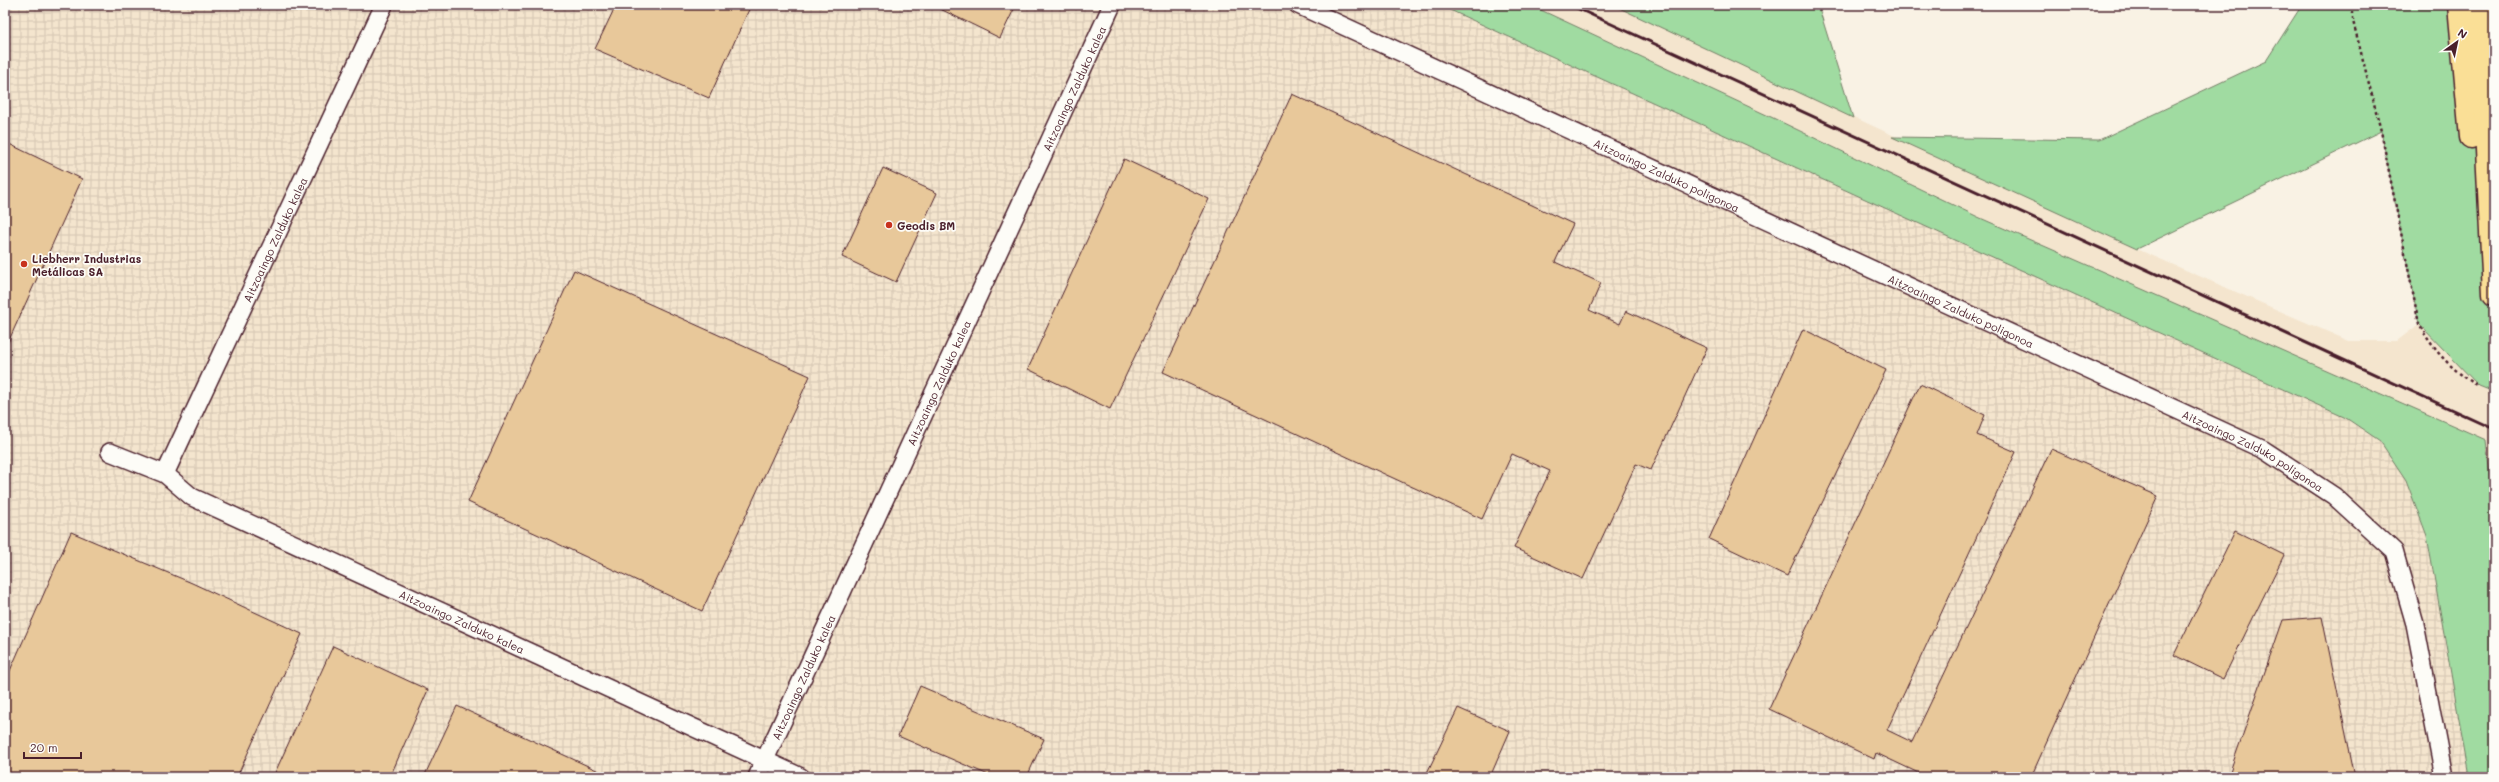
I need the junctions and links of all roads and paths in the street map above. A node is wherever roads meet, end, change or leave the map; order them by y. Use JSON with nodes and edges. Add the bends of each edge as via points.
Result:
{"nodes":[{"id":1,"x":384,"y":5,"type":"edge"},
{"id":2,"x":1112,"y":5,"type":"edge"},
{"id":3,"x":1298,"y":5,"type":"edge"},
{"id":4,"x":2353,"y":5,"type":"edge"},
{"id":5,"x":2459,"y":5,"type":"edge"},
{"id":6,"x":2480,"y":5,"type":"edge"},
{"id":7,"x":2490,"y":235,"type":"junction"},
{"id":8,"x":2494,"y":294,"type":"edge"},
{"id":9,"x":2479,"y":386,"type":"dead end"},
{"id":10,"x":110,"y":452,"type":"dead end"},
{"id":11,"x":165,"y":474,"type":"junction"},
{"id":12,"x":765,"y":760,"type":"junction"},
{"id":13,"x":757,"y":777,"type":"edge"},
{"id":14,"x":801,"y":777,"type":"edge"},
{"id":15,"x":2444,"y":777,"type":"edge"}],
"edges":[{"from":1,"to":11,"type":"street","name":"Aitzoaingo Zalduko kalea"},
{"from":2,"to":12,"type":"street","name":"Aitzoaingo Zalduko kalea"},
{"from":3,"to":15,"type":"street","name":"Aitzoaingo Zalduko poligonoa","via":[[2264,450],[2334,496],[2394,551],[2415,624]]},
{"from":4,"to":9,"type":"path","via":[[2353,21],[2381,131],[2419,324],[2441,355],[2466,379]]},
{"from":5,"to":7,"type":"highway","via":[[2473,165]]},
{"from":6,"to":7,"type":"highway"},
{"from":7,"to":8,"type":"highway"},
{"from":10,"to":11,"type":"street","name":"Aitzoaingo Zalduko kalea"},
{"from":11,"to":12,"type":"street","name":"Aitzoaingo Zalduko kalea","via":[[192,496]]},
{"from":12,"to":13,"type":"street","name":"Aitzoaingo Zalduko kalea"},
{"from":12,"to":14,"type":"street","name":"Aitzoaingo Zalduko kalea"}]}
